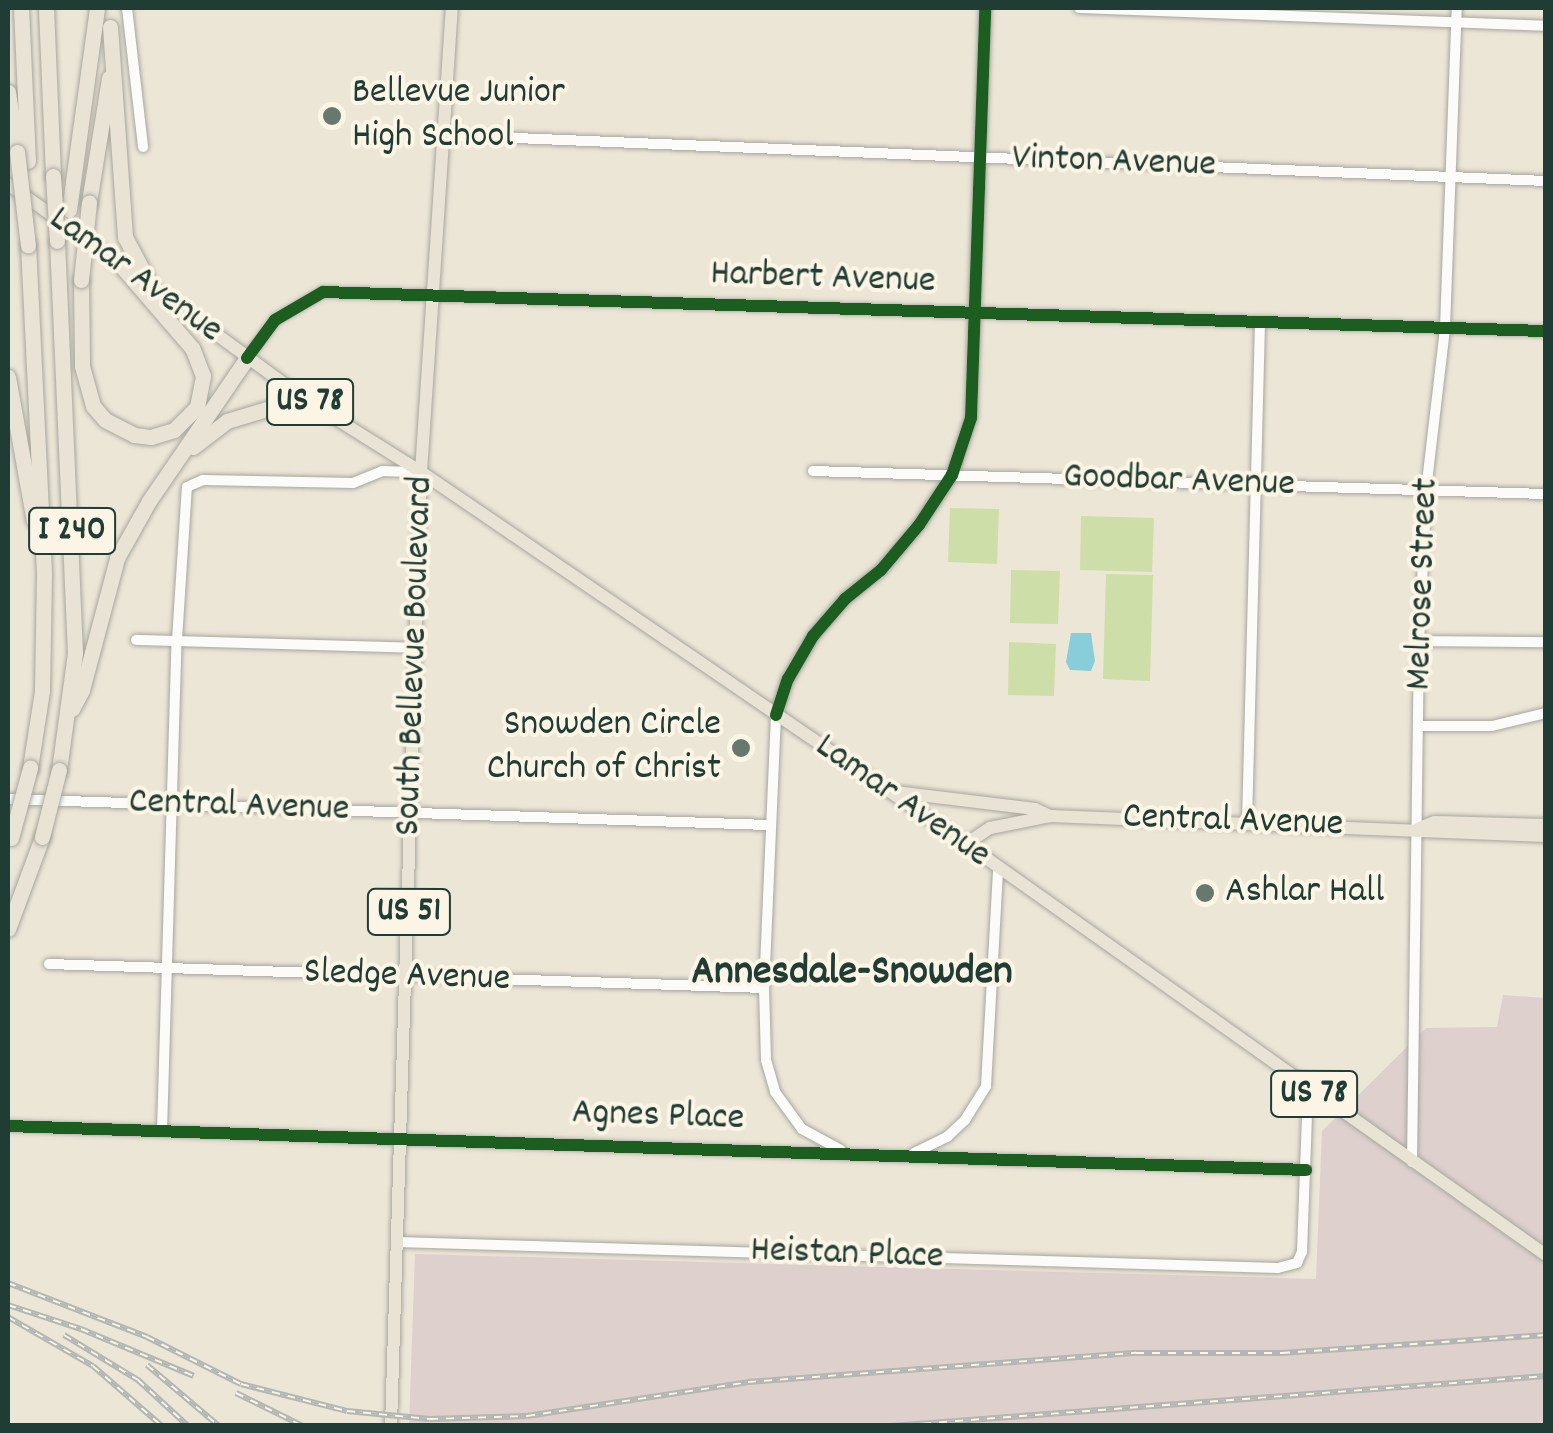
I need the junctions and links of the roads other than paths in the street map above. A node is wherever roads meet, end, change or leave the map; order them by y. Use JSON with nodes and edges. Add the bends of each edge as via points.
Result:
{"nodes":[{"id":1,"x":22,"y":8,"type":"edge"},
{"id":2,"x":46,"y":8,"type":"edge"},
{"id":3,"x":100,"y":8,"type":"edge"},
{"id":4,"x":127,"y":8,"type":"edge"},
{"id":5,"x":452,"y":8,"type":"edge"},
{"id":6,"x":985,"y":8,"type":"edge"},
{"id":7,"x":1079,"y":8,"type":"edge"},
{"id":8,"x":1457,"y":8,"type":"edge"},
{"id":9,"x":1456,"y":22,"type":"junction"},
{"id":10,"x":1546,"y":26,"type":"edge"},
{"id":11,"x":110,"y":27,"type":"junction"},
{"id":12,"x":8,"y":92,"type":"edge"},
{"id":13,"x":444,"y":135,"type":"junction"},
{"id":14,"x":143,"y":146,"type":"dead end"},
{"id":15,"x":23,"y":156,"type":"junction"},
{"id":16,"x":980,"y":158,"type":"junction"},
{"id":17,"x":1452,"y":178,"type":"junction"},
{"id":18,"x":1546,"y":181,"type":"edge"},
{"id":19,"x":8,"y":184,"type":"edge"},
{"id":20,"x":57,"y":241,"type":"junction"},
{"id":21,"x":116,"y":260,"type":"junction"},
{"id":22,"x":151,"y":286,"type":"junction"},
{"id":23,"x":433,"y":297,"type":"junction"},
{"id":24,"x":977,"y":314,"type":"junction"},
{"id":25,"x":1260,"y":323,"type":"junction"},
{"id":26,"x":1445,"y":328,"type":"junction"},
{"id":27,"x":1546,"y":331,"type":"edge"},
{"id":28,"x":246,"y":358,"type":"junction"},
{"id":29,"x":8,"y":377,"type":"edge"},
{"id":30,"x":303,"y":398,"type":"junction"},
{"id":31,"x":182,"y":456,"type":"junction"},
{"id":32,"x":421,"y":472,"type":"junction"},
{"id":33,"x":813,"y":472,"type":"dead end"},
{"id":34,"x":952,"y":474,"type":"junction"},
{"id":35,"x":1255,"y":484,"type":"junction"},
{"id":36,"x":1426,"y":490,"type":"junction"},
{"id":37,"x":1546,"y":494,"type":"edge"},
{"id":38,"x":44,"y":575,"type":"junction"},
{"id":39,"x":136,"y":640,"type":"dead end"},
{"id":40,"x":177,"y":640,"type":"junction"},
{"id":41,"x":1420,"y":641,"type":"junction"},
{"id":42,"x":1546,"y":642,"type":"edge"},
{"id":43,"x":418,"y":648,"type":"junction"},
{"id":44,"x":1546,"y":713,"type":"edge"},
{"id":45,"x":776,"y":715,"type":"junction"},
{"id":46,"x":68,"y":717,"type":"junction"},
{"id":47,"x":1418,"y":726,"type":"junction"},
{"id":48,"x":888,"y":790,"type":"junction"},
{"id":49,"x":8,"y":799,"type":"edge"},
{"id":50,"x":173,"y":804,"type":"junction"},
{"id":51,"x":412,"y":812,"type":"junction"},
{"id":52,"x":1050,"y":816,"type":"junction"},
{"id":53,"x":1247,"y":823,"type":"junction"},
{"id":54,"x":769,"y":825,"type":"junction"},
{"id":55,"x":1546,"y":825,"type":"edge"},
{"id":56,"x":1417,"y":828,"type":"junction"},
{"id":57,"x":1546,"y":836,"type":"edge"},
{"id":58,"x":9,"y":843,"type":"edge"},
{"id":59,"x":966,"y":844,"type":"junction"},
{"id":60,"x":998,"y":869,"type":"junction"},
{"id":61,"x":8,"y":929,"type":"edge"},
{"id":62,"x":49,"y":964,"type":"dead end"},
{"id":63,"x":166,"y":969,"type":"junction"},
{"id":64,"x":406,"y":976,"type":"junction"},
{"id":65,"x":764,"y":988,"type":"junction"},
{"id":66,"x":1308,"y":1090,"type":"junction"},
{"id":67,"x":8,"y":1126,"type":"edge"},
{"id":68,"x":162,"y":1131,"type":"junction"},
{"id":69,"x":401,"y":1139,"type":"junction"},
{"id":70,"x":846,"y":1153,"type":"junction"},
{"id":71,"x":910,"y":1154,"type":"junction"},
{"id":72,"x":1412,"y":1162,"type":"junction"},
{"id":73,"x":1306,"y":1170,"type":"junction"},
{"id":74,"x":397,"y":1242,"type":"junction"},
{"id":75,"x":1546,"y":1255,"type":"edge"},
{"id":76,"x":391,"y":1426,"type":"edge"}],
"edges":[{"from":1,"to":15,"type":"highway","number":"I 240"},
{"from":2,"to":20,"type":"highway","number":"I 240","bridge":true},
{"from":3,"to":11,"type":"highway"},
{"from":3,"to":20,"type":"highway","via":[[69,210]]},
{"from":4,"to":14,"type":"street"},
{"from":5,"to":13,"type":"main road","name":"South Bellevue Boulevard","number":"US 51"},
{"from":6,"to":16,"type":"main road"},
{"from":7,"to":9,"type":"street"},
{"from":8,"to":9,"type":"street","name":"Melrose Street"},
{"from":9,"to":10,"type":"street"},
{"from":9,"to":17,"type":"street","name":"Melrose Street"},
{"from":11,"to":21,"type":"highway","bridge":true,"via":[[109,85],[81,280],[82,366],[93,406],[105,420],[150,437],[174,430],[196,407],[203,376],[192,348]]},
{"from":11,"to":22,"type":"highway","via":[[125,237]]},
{"from":12,"to":15,"type":"highway"},
{"from":13,"to":16,"type":"street","name":"Vinton Avenue"},
{"from":13,"to":23,"type":"main road","name":"South Bellevue Boulevard","number":"US 51"},
{"from":15,"to":38,"type":"highway","number":"I 240","bridge":true},
{"from":16,"to":17,"type":"street","name":"Vinton Avenue"},
{"from":16,"to":24,"type":"main road"},
{"from":17,"to":18,"type":"street","name":"Vinton Avenue"},
{"from":17,"to":26,"type":"street","name":"Melrose Street"},
{"from":19,"to":21,"type":"main road","name":"Lamar Avenue","number":"US 78"},
{"from":20,"to":46,"type":"highway","number":"I 240","via":[[72,543]]},
{"from":21,"to":22,"type":"main road","name":"Lamar Avenue","number":"US 78"},
{"from":22,"to":28,"type":"main road","name":"Lamar Avenue","number":"US 78"},
{"from":23,"to":24,"type":"street","name":"Harbert Avenue"},
{"from":23,"to":28,"type":"street","name":"Harbert Avenue","via":[[323,292],[275,320]]},
{"from":23,"to":32,"type":"main road","name":"South Bellevue Boulevard","number":"US 51"},
{"from":24,"to":25,"type":"street","name":"Harbert Avenue"},
{"from":24,"to":34,"type":"main road","via":[[973,406]]},
{"from":25,"to":26,"type":"street","name":"Harbert Avenue"},
{"from":25,"to":35,"type":"street"},
{"from":26,"to":27,"type":"street","name":"Harbert Avenue"},
{"from":26,"to":36,"type":"street","name":"Melrose Street"},
{"from":28,"to":30,"type":"main road","name":"Lamar Avenue","number":"US 78"},
{"from":28,"to":31,"type":"highway"},
{"from":29,"to":38,"type":"highway"},
{"from":30,"to":31,"type":"highway","via":[[227,421]]},
{"from":30,"to":32,"type":"main road","name":"Lamar Avenue","number":"US 78"},
{"from":31,"to":46,"type":"highway","via":[[117,558],[82,690]]},
{"from":32,"to":40,"type":"street","via":[[382,471],[353,483],[203,480],[187,487]]},
{"from":32,"to":43,"type":"main road","name":"South Bellevue Boulevard","number":"US 51"},
{"from":32,"to":45,"type":"main road","name":"Lamar Avenue","number":"US 78"},
{"from":33,"to":34,"type":"street","name":"Goodbar Avenue"},
{"from":34,"to":35,"type":"street","name":"Goodbar Avenue"},
{"from":34,"to":45,"type":"main road","via":[[881,570],[813,636]]},
{"from":35,"to":36,"type":"street","name":"Goodbar Avenue"},
{"from":35,"to":53,"type":"street"},
{"from":36,"to":37,"type":"street","name":"Goodbar Avenue"},
{"from":36,"to":41,"type":"street","name":"Melrose Street"},
{"from":38,"to":58,"type":"highway","number":"I 240","bridge":true,"via":[[42,691]]},
{"from":39,"to":40,"type":"street"},
{"from":40,"to":43,"type":"street"},
{"from":40,"to":50,"type":"street"},
{"from":41,"to":42,"type":"street"},
{"from":41,"to":47,"type":"street","name":"Melrose Street"},
{"from":43,"to":51,"type":"main road","name":"South Bellevue Boulevard","number":"US 51"},
{"from":44,"to":47,"type":"street","via":[[1492,726]]},
{"from":45,"to":48,"type":"main road","name":"Lamar Avenue","number":"US 78"},
{"from":45,"to":54,"type":"street"},
{"from":46,"to":61,"type":"highway","number":"I 240","bridge":true,"via":[[42,837]]},
{"from":47,"to":56,"type":"street","name":"Melrose Street"},
{"from":48,"to":52,"type":"main road","name":"Central Avenue"},
{"from":48,"to":59,"type":"main road","name":"Lamar Avenue","number":"US 78"},
{"from":49,"to":50,"type":"street","name":"Central Avenue"},
{"from":50,"to":51,"type":"street","name":"Central Avenue"},
{"from":50,"to":63,"type":"street"},
{"from":51,"to":54,"type":"street","name":"Central Avenue"},
{"from":51,"to":64,"type":"main road","name":"South Bellevue Boulevard","number":"US 51"},
{"from":52,"to":53,"type":"main road","name":"Central Avenue"},
{"from":52,"to":59,"type":"main road","name":"Central Avenue","via":[[990,828]]},
{"from":53,"to":56,"type":"main road","name":"Central Avenue"},
{"from":54,"to":65,"type":"street"},
{"from":55,"to":56,"type":"main road","name":"Central Avenue","via":[[1435,822]]},
{"from":56,"to":57,"type":"main road","name":"Central Avenue"},
{"from":56,"to":72,"type":"street","name":"Melrose Street"},
{"from":59,"to":60,"type":"main road","name":"Lamar Avenue","number":"US 78"},
{"from":60,"to":66,"type":"main road","name":"Lamar Avenue","number":"US 78"},
{"from":60,"to":71,"type":"street","via":[[986,1086],[947,1137]]},
{"from":62,"to":63,"type":"street","name":"Sledge Avenue"},
{"from":63,"to":64,"type":"street","name":"Sledge Avenue"},
{"from":63,"to":68,"type":"street"},
{"from":64,"to":65,"type":"street","name":"Sledge Avenue"},
{"from":64,"to":69,"type":"main road","name":"South Bellevue Boulevard","number":"US 51"},
{"from":65,"to":70,"type":"street","via":[[766,1060],[775,1092],[802,1129]]},
{"from":66,"to":72,"type":"main road","name":"Lamar Avenue","number":"US 78"},
{"from":66,"to":73,"type":"street"},
{"from":67,"to":68,"type":"street","name":"Agnes Place"},
{"from":68,"to":69,"type":"street","name":"Agnes Place"},
{"from":69,"to":70,"type":"street","name":"Agnes Place"},
{"from":69,"to":74,"type":"main road","name":"South Bellevue Boulevard","number":"US 51"},
{"from":70,"to":71,"type":"street","name":"Agnes Place"},
{"from":71,"to":73,"type":"street","name":"Agnes Place"},
{"from":72,"to":75,"type":"main road","name":"Lamar Avenue","number":"US 78"},
{"from":73,"to":74,"type":"street","name":"Heistan Place","via":[[1302,1252],[1297,1263],[1278,1268]]},
{"from":74,"to":76,"type":"main road","name":"South Bellevue Boulevard","number":"US 51"}]}
